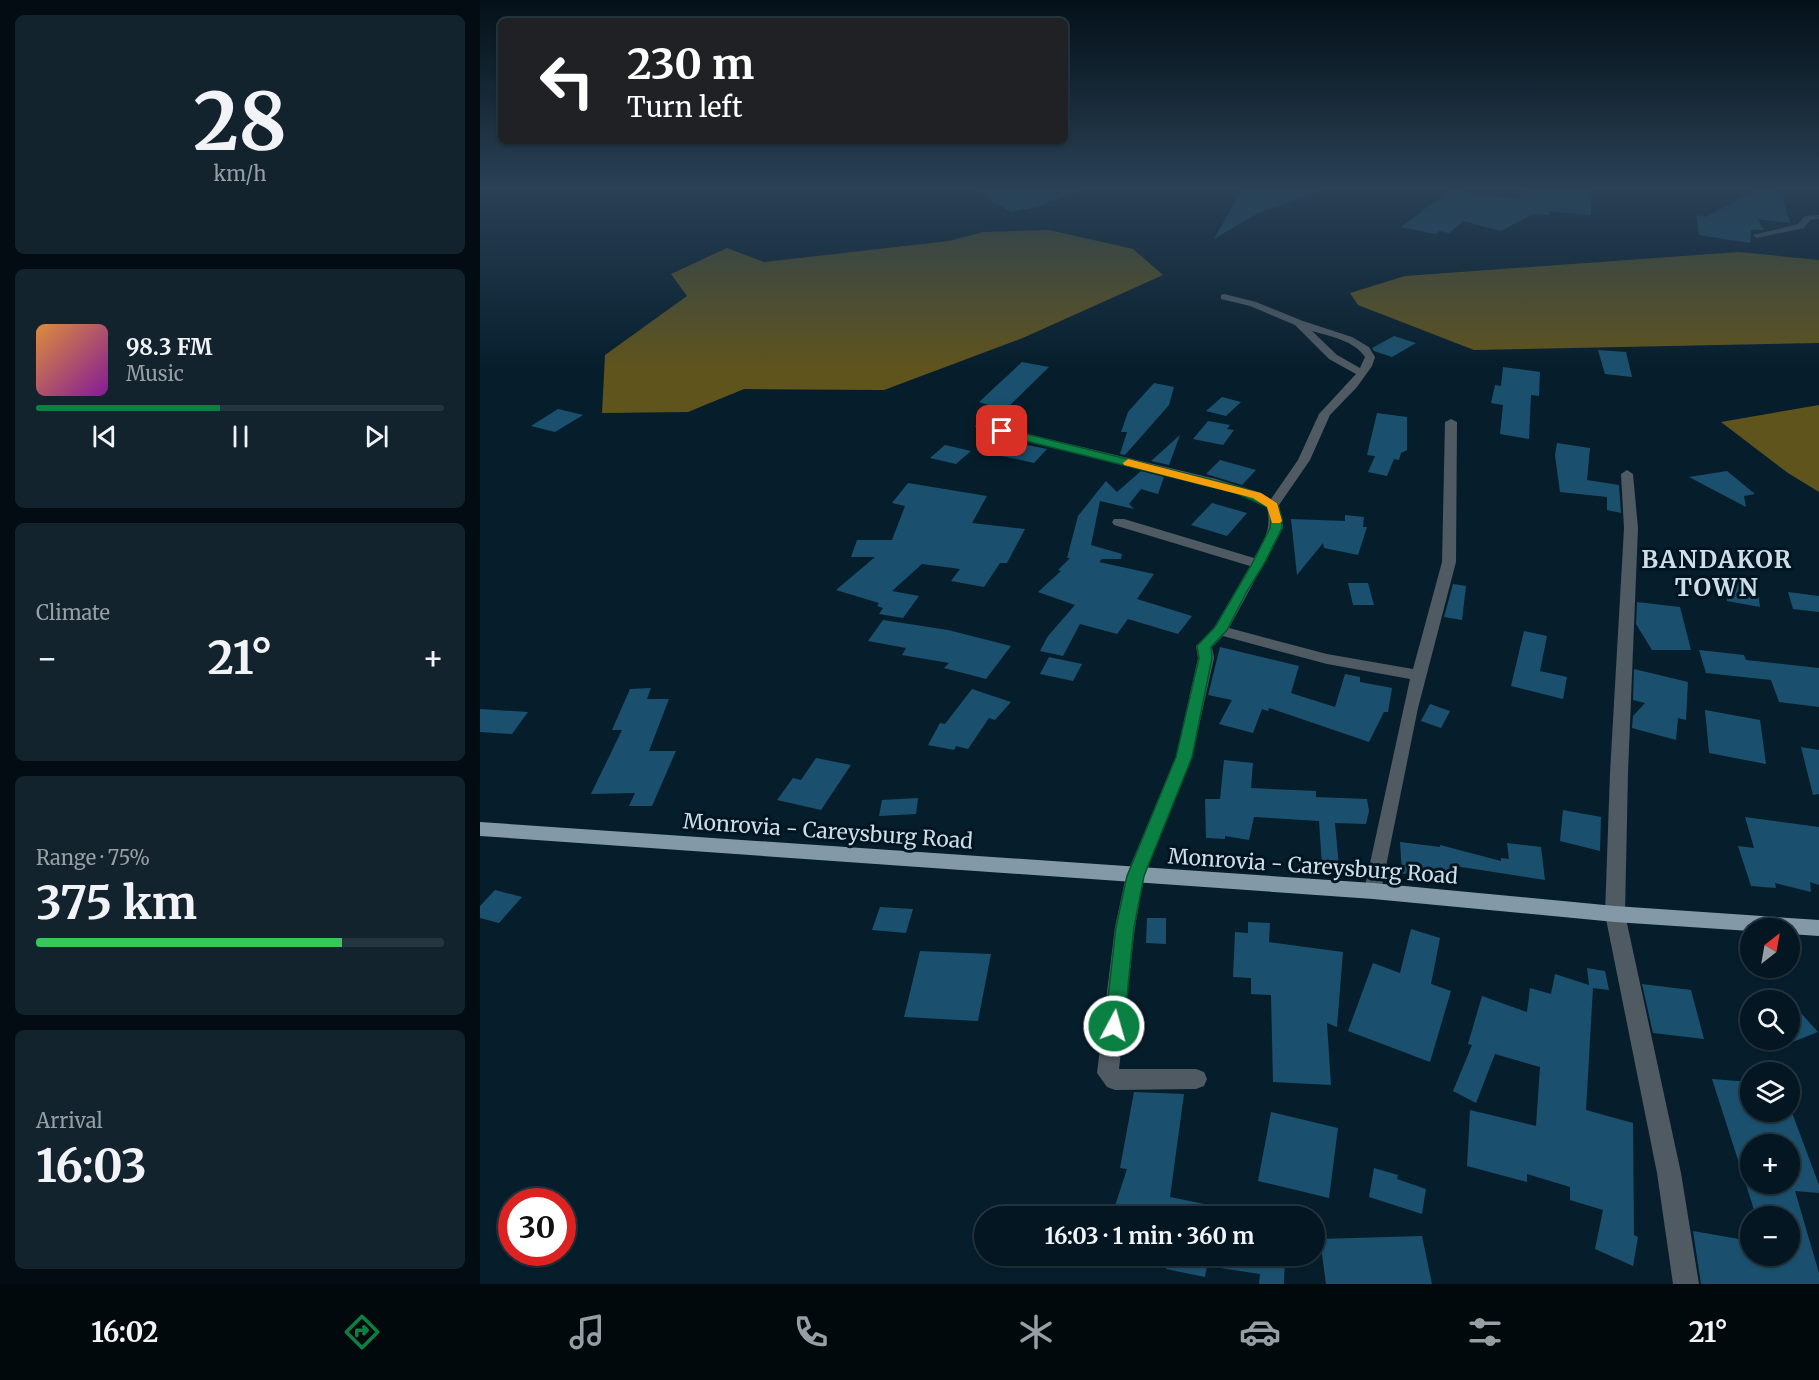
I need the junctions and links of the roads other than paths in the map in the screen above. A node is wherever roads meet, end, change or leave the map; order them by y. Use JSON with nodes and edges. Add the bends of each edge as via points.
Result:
{"nodes":[{"id":1,"x":1224,"y":297,"type":"dead end"},
{"id":2,"x":1299,"y":323,"type":"junction"},
{"id":3,"x":1362,"y":373,"type":"junction"},
{"id":4,"x":1450,"y":422,"type":"dead end"},
{"id":5,"x":981,"y":426,"type":"dead end"},
{"id":6,"x":1626,"y":474,"type":"dead end"},
{"id":7,"x":1273,"y":505,"type":"junction"},
{"id":8,"x":1119,"y":522,"type":"dead end"},
{"id":9,"x":1258,"y":564,"type":"junction"},
{"id":10,"x":1220,"y":630,"type":"junction"},
{"id":11,"x":1418,"y":675,"type":"junction"},
{"id":12,"x":480,"y":829,"type":"edge"},
{"id":13,"x":1135,"y":876,"type":"junction"},
{"id":14,"x":1373,"y":891,"type":"junction"},
{"id":15,"x":1615,"y":914,"type":"junction"},
{"id":16,"x":1819,"y":928,"type":"edge"},
{"id":17,"x":1196,"y":1079,"type":"dead end"},
{"id":18,"x":1686,"y":1284,"type":"edge"}],
"edges":[{"from":1,"to":2,"type":"street"},
{"from":2,"to":3,"type":"street","via":[[1328,353]]},
{"from":2,"to":3,"type":"street","via":[[1338,334],[1365,349],[1370,357]]},
{"from":3,"to":7,"type":"street","via":[[1325,414],[1304,460]]},
{"from":4,"to":11,"type":"street","via":[[1449,562]]},
{"from":5,"to":7,"type":"street","via":[[1231,488]]},
{"from":6,"to":15,"type":"street","via":[[1631,528]]},
{"from":7,"to":9,"type":"street","via":[[1276,528]]},
{"from":8,"to":9,"type":"street"},
{"from":9,"to":10,"type":"street"},
{"from":10,"to":11,"type":"street","via":[[1327,659]]},
{"from":10,"to":13,"type":"street","via":[[1204,646],[1206,658],[1184,757]]},
{"from":11,"to":14,"type":"street"},
{"from":12,"to":13,"type":"main road","name":"Monrovia - Careysburg Road"},
{"from":13,"to":14,"type":"main road","name":"Monrovia - Careysburg Road"},
{"from":13,"to":17,"type":"street","via":[[1108,1073],[1115,1080]]},
{"from":14,"to":15,"type":"main road","name":"Monrovia - Careysburg Road"},
{"from":15,"to":16,"type":"main road","name":"Monrovia - Careysburg Road"},
{"from":15,"to":18,"type":"street","via":[[1669,1173]]}]}
